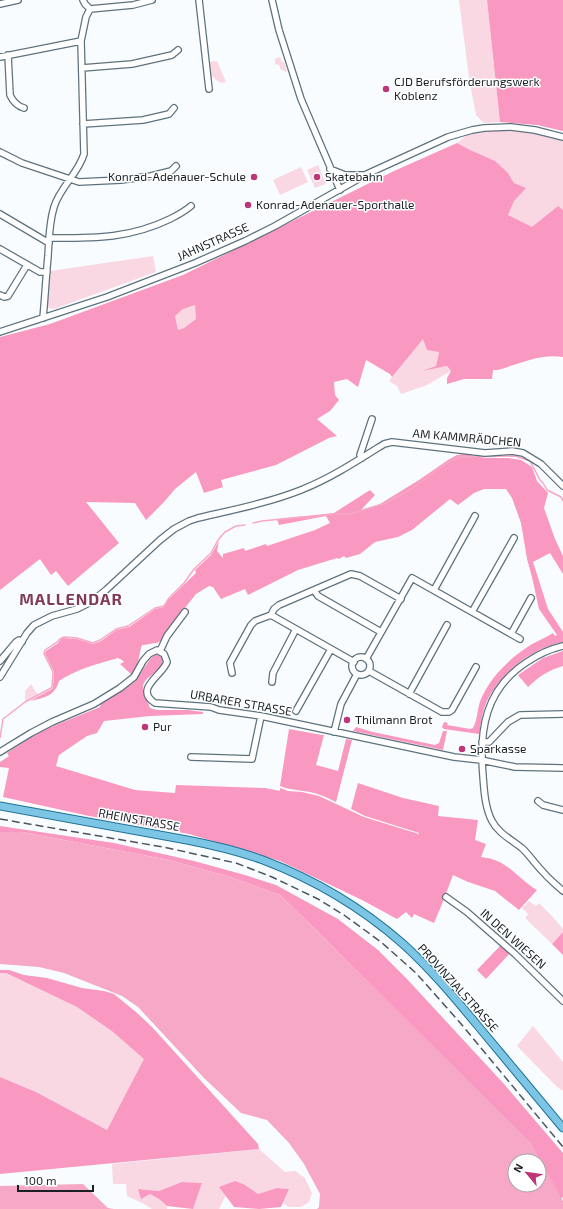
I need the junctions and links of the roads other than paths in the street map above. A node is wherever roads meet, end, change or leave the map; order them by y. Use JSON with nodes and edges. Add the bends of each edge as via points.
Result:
{"nodes":[{"id":1,"x":18,"y":0,"type":"edge"},
{"id":2,"x":83,"y":0,"type":"edge"},
{"id":3,"x":152,"y":0,"type":"edge"},
{"id":4,"x":199,"y":0,"type":"edge"},
{"id":5,"x":272,"y":0,"type":"edge"},
{"id":6,"x":0,"y":4,"type":"edge"},
{"id":7,"x":90,"y":9,"type":"junction"},
{"id":8,"x":81,"y":41,"type":"junction"},
{"id":9,"x":178,"y":50,"type":"dead end"},
{"id":10,"x":8,"y":55,"type":"junction"},
{"id":11,"x":0,"y":57,"type":"edge"},
{"id":12,"x":82,"y":68,"type":"junction"},
{"id":13,"x":209,"y":89,"type":"dead end"},
{"id":14,"x":24,"y":108,"type":"dead end"},
{"id":15,"x":174,"y":108,"type":"dead end"},
{"id":16,"x":83,"y":124,"type":"junction"},
{"id":17,"x":563,"y":137,"type":"edge"},
{"id":18,"x":0,"y":152,"type":"edge"},
{"id":19,"x":176,"y":166,"type":"dead end"},
{"id":20,"x":330,"y":168,"type":"junction"},
{"id":21,"x":367,"y":174,"type":"junction"},
{"id":22,"x":70,"y":179,"type":"junction"},
{"id":23,"x":340,"y":190,"type":"junction"},
{"id":24,"x":191,"y":206,"type":"dead end"},
{"id":25,"x":0,"y":214,"type":"edge"},
{"id":26,"x":49,"y":240,"type":"junction"},
{"id":27,"x":0,"y":249,"type":"edge"},
{"id":28,"x":27,"y":265,"type":"junction"},
{"id":29,"x":47,"y":272,"type":"junction"},
{"id":30,"x":0,"y":295,"type":"edge"},
{"id":31,"x":43,"y":318,"type":"junction"},
{"id":32,"x":0,"y":332,"type":"edge"},
{"id":33,"x":372,"y":418,"type":"dead end"},
{"id":34,"x":362,"y":458,"type":"junction"},
{"id":35,"x":563,"y":486,"type":"edge"},
{"id":36,"x":475,"y":516,"type":"dead end"},
{"id":37,"x":514,"y":538,"type":"dead end"},
{"id":38,"x":314,"y":590,"type":"junction"},
{"id":39,"x":434,"y":590,"type":"junction"},
{"id":40,"x":531,"y":598,"type":"dead end"},
{"id":41,"x":401,"y":599,"type":"junction"},
{"id":42,"x":185,"y":612,"type":"dead end"},
{"id":43,"x":472,"y":612,"type":"junction"},
{"id":44,"x":271,"y":615,"type":"junction"},
{"id":45,"x":447,"y":625,"type":"dead end"},
{"id":46,"x":296,"y":629,"type":"junction"},
{"id":47,"x":381,"y":632,"type":"junction"},
{"id":48,"x":511,"y":634,"type":"junction"},
{"id":49,"x":520,"y":639,"type":"dead end"},
{"id":50,"x":22,"y":642,"type":"junction"},
{"id":51,"x":563,"y":646,"type":"edge"},
{"id":52,"x":331,"y":649,"type":"junction"},
{"id":53,"x":160,"y":651,"type":"junction"},
{"id":54,"x":366,"y":659,"type":"junction"},
{"id":55,"x":0,"y":661,"type":"edge"},
{"id":56,"x":354,"y":662,"type":"junction"},
{"id":57,"x":476,"y":667,"type":"dead end"},
{"id":58,"x":369,"y":671,"type":"junction"},
{"id":59,"x":232,"y":673,"type":"dead end"},
{"id":60,"x":357,"y":674,"type":"junction"},
{"id":61,"x":0,"y":677,"type":"edge"},
{"id":62,"x":272,"y":682,"type":"dead end"},
{"id":63,"x":409,"y":694,"type":"junction"},
{"id":64,"x":296,"y":711,"type":"dead end"},
{"id":65,"x":563,"y":714,"type":"edge"},
{"id":66,"x":261,"y":716,"type":"junction"},
{"id":67,"x":334,"y":732,"type":"junction"},
{"id":68,"x":482,"y":742,"type":"junction"},
{"id":69,"x":0,"y":752,"type":"edge"},
{"id":70,"x":191,"y":756,"type":"dead end"},
{"id":71,"x":482,"y":760,"type":"junction"},
{"id":72,"x":563,"y":768,"type":"edge"},
{"id":73,"x":538,"y":801,"type":"dead end"},
{"id":74,"x":0,"y":806,"type":"edge"},
{"id":75,"x":563,"y":810,"type":"edge"},
{"id":76,"x":272,"y":864,"type":"joint"},
{"id":77,"x":563,"y":890,"type":"edge"},
{"id":78,"x":446,"y":897,"type":"dead end"},
{"id":79,"x":563,"y":1001,"type":"edge"},
{"id":80,"x":563,"y":1128,"type":"edge"}],
"edges":[{"from":1,"to":6,"type":"street"},
{"from":2,"to":7,"type":"street"},
{"from":3,"to":7,"type":"street"},
{"from":4,"to":13,"type":"street"},
{"from":5,"to":20,"type":"street","via":[[301,99]]},
{"from":7,"to":8,"type":"street"},
{"from":8,"to":10,"type":"street"},
{"from":8,"to":12,"type":"street"},
{"from":9,"to":12,"type":"street","via":[[172,55],[132,64]]},
{"from":10,"to":11,"type":"street"},
{"from":10,"to":14,"type":"street","via":[[10,95],[16,104]]},
{"from":12,"to":16,"type":"street"},
{"from":15,"to":16,"type":"street","via":[[169,114],[143,120]]},
{"from":16,"to":22,"type":"street","via":[[84,154]]},
{"from":17,"to":21,"type":"street","name":"JAHNSTRASSE","via":[[510,127],[472,130],[448,137]]},
{"from":18,"to":22,"type":"street","via":[[22,163]]},
{"from":19,"to":22,"type":"street","via":[[171,171],[131,179],[83,182]]},
{"from":20,"to":21,"type":"street","via":[[345,175]]},
{"from":20,"to":23,"type":"street"},
{"from":21,"to":23,"type":"street","name":"JAHNSTRASSE"},
{"from":22,"to":26,"type":"street","via":[[54,207]]},
{"from":23,"to":31,"type":"street","name":"JAHNSTRASSE","via":[[275,226],[195,263],[107,297]]},
{"from":24,"to":26,"type":"street","via":[[165,221],[124,235]]},
{"from":25,"to":26,"type":"street"},
{"from":26,"to":29,"type":"street"},
{"from":27,"to":28,"type":"street"},
{"from":28,"to":29,"type":"street","via":[[40,272]]},
{"from":28,"to":30,"type":"street","via":[[8,296]]},
{"from":29,"to":31,"type":"street"},
{"from":31,"to":32,"type":"street","name":"JAHNSTRASSE"},
{"from":33,"to":34,"type":"street","via":[[360,455]]},
{"from":34,"to":35,"type":"street","name":"AM KAMMRÄDCHEN","via":[[392,442],[485,453],[516,452],[535,460]]},
{"from":34,"to":50,"type":"street","name":"AM KAMMRÄDCHEN","via":[[300,490],[181,525],[160,540],[90,602],[34,625]]},
{"from":36,"to":39,"type":"street"},
{"from":37,"to":43,"type":"street"},
{"from":38,"to":41,"type":"street","via":[[354,574]]},
{"from":38,"to":44,"type":"street","via":[[279,605]]},
{"from":38,"to":47,"type":"street","via":[[318,596]]},
{"from":39,"to":41,"type":"street","via":[[412,578]]},
{"from":39,"to":43,"type":"street"},
{"from":40,"to":48,"type":"street"},
{"from":41,"to":47,"type":"street"},
{"from":42,"to":53,"type":"street","via":[[167,636]]},
{"from":43,"to":48,"type":"street"},
{"from":44,"to":46,"type":"street"},
{"from":44,"to":59,"type":"street","via":[[250,625],[230,663]]},
{"from":45,"to":63,"type":"street"},
{"from":46,"to":52,"type":"street"},
{"from":46,"to":62,"type":"street","via":[[273,673]]},
{"from":47,"to":54,"type":"street"},
{"from":48,"to":49,"type":"street"},
{"from":50,"to":55,"type":"street","via":[[16,642]]},
{"from":50,"to":61,"type":"street","name":"AM KAMMRÄDCHEN"},
{"from":51,"to":68,"type":"street","via":[[532,658],[505,680],[488,710]]},
{"from":52,"to":56,"type":"street"},
{"from":52,"to":64,"type":"street"},
{"from":53,"to":66,"type":"street","name":"URBARER STRASSE","via":[[167,662],[148,688],[148,694],[153,701],[160,704],[212,707]]},
{"from":53,"to":69,"type":"street","via":[[149,654],[134,677],[120,688],[94,704],[31,733]]},
{"from":54,"to":56,"type":"street","via":[[361,657]]},
{"from":54,"to":58,"type":"street","via":[[370,666]]},
{"from":56,"to":60,"type":"street","via":[[352,667]]},
{"from":57,"to":63,"type":"street","via":[[449,712],[442,712]]},
{"from":58,"to":60,"type":"street","via":[[362,676]]},
{"from":58,"to":63,"type":"street"},
{"from":60,"to":67,"type":"street","via":[[341,704]]},
{"from":65,"to":68,"type":"street","via":[[520,716],[508,722],[489,742]]},
{"from":66,"to":67,"type":"street","name":"URBARER STRASSE"},
{"from":66,"to":70,"type":"street","via":[[252,759]]},
{"from":67,"to":71,"type":"street","name":"URBARER STRASSE","via":[[454,757]]},
{"from":68,"to":71,"type":"street"},
{"from":71,"to":72,"type":"street","name":"URBARER STRASSE","via":[[515,767]]},
{"from":71,"to":77,"type":"street","via":[[487,808],[493,823]]},
{"from":73,"to":75,"type":"street","via":[[543,805]]},
{"from":74,"to":76,"type":"main road","name":"RHEINSTRASSE","via":[[187,840]]},
{"from":76,"to":80,"type":"main road","name":"PROVINZIALSTRASSE","via":[[338,897],[401,942],[428,967]]},
{"from":78,"to":79,"type":"street","name":"IN DEN WIESEN","via":[[515,954]]}]}
